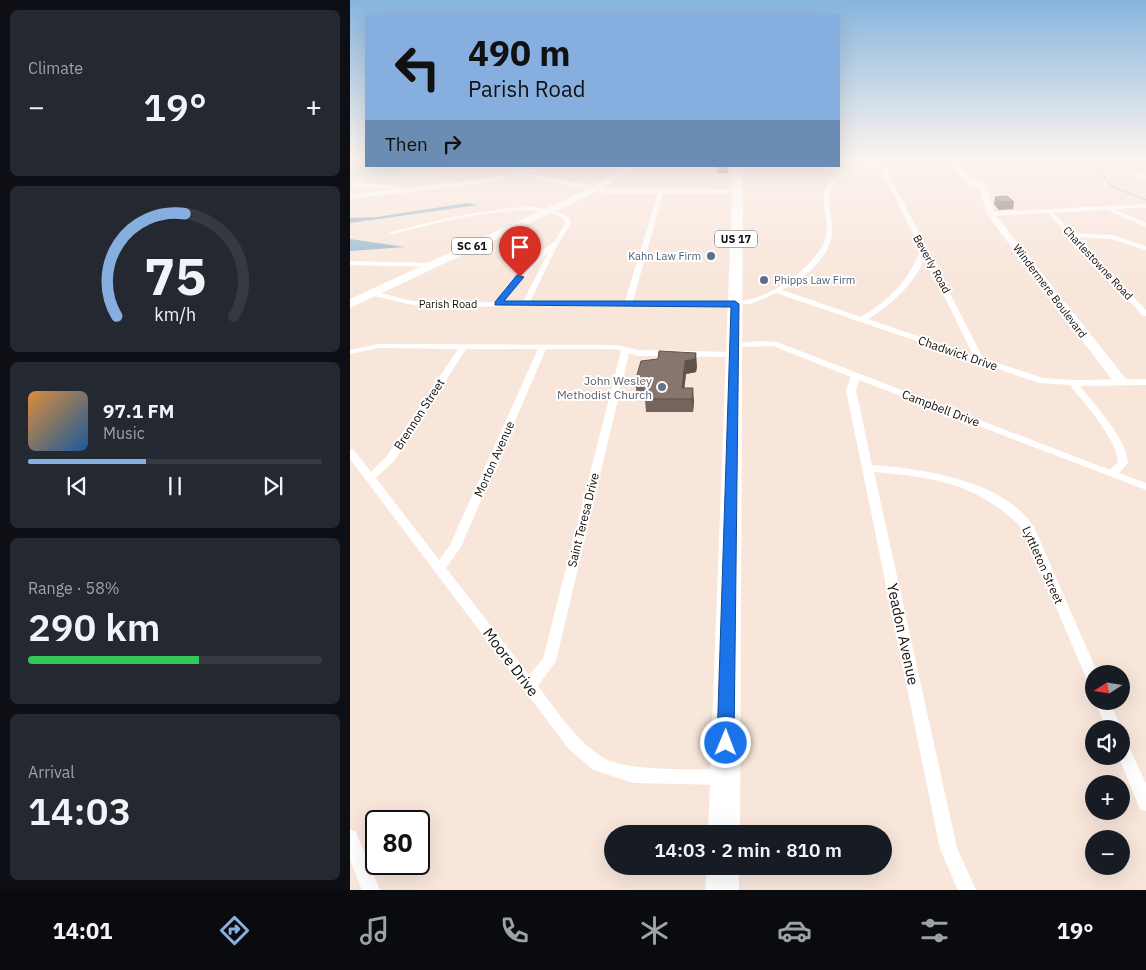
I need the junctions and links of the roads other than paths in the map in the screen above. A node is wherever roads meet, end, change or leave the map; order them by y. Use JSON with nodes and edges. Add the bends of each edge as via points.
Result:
{"nodes":[{"id":1,"x":573,"y":199,"type":"edge"},
{"id":2,"x":659,"y":199,"type":"edge"},
{"id":3,"x":737,"y":199,"type":"edge"},
{"id":4,"x":826,"y":199,"type":"edge"},
{"id":5,"x":898,"y":199,"type":"edge"},
{"id":6,"x":986,"y":199,"type":"edge"},
{"id":7,"x":1146,"y":206,"type":"edge"},
{"id":8,"x":1105,"y":209,"type":"junction"},
{"id":9,"x":548,"y":210,"type":"junction"},
{"id":10,"x":1050,"y":212,"type":"junction"},
{"id":11,"x":991,"y":214,"type":"junction"},
{"id":12,"x":1146,"y":225,"type":"edge"},
{"id":13,"x":392,"y":232,"type":"dead end"},
{"id":14,"x":1072,"y":235,"type":"junction"},
{"id":15,"x":557,"y":242,"type":"junction"},
{"id":16,"x":1146,"y":248,"type":"edge"},
{"id":17,"x":924,"y":251,"type":"junction"},
{"id":18,"x":350,"y":263,"type":"edge"},
{"id":19,"x":432,"y":265,"type":"junction"},
{"id":20,"x":915,"y":272,"type":"junction"},
{"id":21,"x":937,"y":274,"type":"junction"},
{"id":22,"x":775,"y":290,"type":"junction"},
{"id":23,"x":373,"y":293,"type":"junction"},
{"id":24,"x":526,"y":303,"type":"junction"},
{"id":25,"x":350,"y":304,"type":"edge"},
{"id":26,"x":498,"y":304,"type":"junction"},
{"id":27,"x":628,"y":304,"type":"junction"},
{"id":28,"x":735,"y":304,"type":"junction"},
{"id":29,"x":1146,"y":314,"type":"edge"},
{"id":30,"x":861,"y":320,"type":"junction"},
{"id":31,"x":464,"y":346,"type":"junction"},
{"id":32,"x":544,"y":347,"type":"junction"},
{"id":33,"x":626,"y":349,"type":"junction"},
{"id":34,"x":734,"y":349,"type":"junction"},
{"id":35,"x":350,"y":352,"type":"edge"},
{"id":36,"x":980,"y":360,"type":"junction"},
{"id":37,"x":856,"y":375,"type":"junction"},
{"id":38,"x":1121,"y":382,"type":"junction"},
{"id":39,"x":1146,"y":382,"type":"edge"},
{"id":40,"x":1074,"y":383,"type":"junction"},
{"id":41,"x":350,"y":452,"type":"edge"},
{"id":42,"x":868,"y":468,"type":"junction"},
{"id":43,"x":1112,"y":474,"type":"junction"},
{"id":44,"x":370,"y":478,"type":"junction"},
{"id":45,"x":1146,"y":487,"type":"edge"},
{"id":46,"x":439,"y":569,"type":"junction"},
{"id":47,"x":1087,"y":665,"type":"edge"},
{"id":48,"x":529,"y":686,"type":"junction"},
{"id":49,"x":1130,"y":765,"type":"edge"},
{"id":50,"x":725,"y":777,"type":"junction"},
{"id":51,"x":1146,"y":803,"type":"edge"},
{"id":52,"x":724,"y":825,"type":"edge"},
{"id":53,"x":350,"y":838,"type":"edge"},
{"id":54,"x":723,"y":875,"type":"edge"},
{"id":55,"x":371,"y":890,"type":"edge"},
{"id":56,"x":722,"y":890,"type":"edge"},
{"id":57,"x":967,"y":890,"type":"edge"}],
"edges":[{"from":1,"to":9,"type":"main road","number":"SC 61"},
{"from":2,"to":27,"type":"street"},
{"from":3,"to":28,"type":"highway","number":"US 17"},
{"from":4,"to":22,"type":"street","name":"Parish Road","via":[[830,228],[824,250],[808,270]]},
{"from":5,"to":17,"type":"street","name":"Beverly Road"},
{"from":6,"to":11,"type":"street","name":"Windermere Boulevard"},
{"from":7,"to":8,"type":"street"},
{"from":8,"to":10,"type":"street"},
{"from":8,"to":12,"type":"street"},
{"from":9,"to":13,"type":"street","via":[[518,208]]},
{"from":9,"to":15,"type":"street","via":[[567,218],[568,224]]},
{"from":9,"to":19,"type":"main road","number":"SC 61"},
{"from":10,"to":11,"type":"street"},
{"from":10,"to":14,"type":"street","name":"Charlestowne Road"},
{"from":11,"to":38,"type":"street","name":"Windermere Boulevard"},
{"from":14,"to":16,"type":"street","via":[[1112,236]]},
{"from":14,"to":29,"type":"street","name":"Charlestowne Road"},
{"from":15,"to":24,"type":"street"},
{"from":15,"to":26,"type":"street","via":[[543,252]]},
{"from":17,"to":20,"type":"street"},
{"from":17,"to":21,"type":"street","name":"Beverly Road"},
{"from":18,"to":19,"type":"street"},
{"from":19,"to":23,"type":"main road","number":"SC 61"},
{"from":20,"to":21,"type":"street"},
{"from":20,"to":30,"type":"street","via":[[888,302]]},
{"from":21,"to":36,"type":"street","name":"Beverly Road"},
{"from":22,"to":28,"type":"street","name":"Parish Road","via":[[751,302]]},
{"from":22,"to":30,"type":"street","name":"Chadwick Drive"},
{"from":23,"to":25,"type":"main road","number":"SC 61"},
{"from":23,"to":26,"type":"street","name":"Parish Road","via":[[417,304]]},
{"from":24,"to":26,"type":"street","name":"Parish Road"},
{"from":24,"to":27,"type":"street","name":"Parish Road"},
{"from":27,"to":28,"type":"street","name":"Parish Road"},
{"from":28,"to":34,"type":"highway","number":"US 17"},
{"from":30,"to":36,"type":"street","name":"Chadwick Drive"},
{"from":31,"to":32,"type":"street"},
{"from":31,"to":35,"type":"street","via":[[378,346]]},
{"from":31,"to":44,"type":"street","name":"Brennon Street","via":[[391,458]]},
{"from":32,"to":33,"type":"street"},
{"from":32,"to":46,"type":"street","name":"Morton Avenue","via":[[456,547]]},
{"from":33,"to":34,"type":"street","via":[[643,354]]},
{"from":33,"to":48,"type":"street","name":"Saint Teresa Drive","via":[[549,660]]},
{"from":34,"to":37,"type":"street","name":"Campbell Drive","via":[[764,342],[774,344]]},
{"from":34,"to":50,"type":"highway","number":"US 17"},
{"from":36,"to":40,"type":"street","name":"Chadwick Drive","via":[[1042,381]]},
{"from":37,"to":42,"type":"street","name":"Yeadon Avenue","via":[[851,390]]},
{"from":37,"to":43,"type":"street","name":"Campbell Drive"},
{"from":38,"to":39,"type":"street","name":"Chadwick Drive"},
{"from":38,"to":40,"type":"street","name":"Chadwick Drive"},
{"from":40,"to":43,"type":"street","via":[[1123,455],[1123,464]]},
{"from":41,"to":44,"type":"street","name":"Moore Drive"},
{"from":42,"to":47,"type":"street","name":"Lyttleton Street","via":[[945,477],[972,487],[1019,516],[1028,527]]},
{"from":42,"to":57,"type":"street","name":"Yeadon Avenue","via":[[949,849]]},
{"from":43,"to":45,"type":"street","name":"Campbell Drive"},
{"from":44,"to":46,"type":"street","name":"Moore Drive"},
{"from":46,"to":48,"type":"street","name":"Moore Drive"},
{"from":48,"to":50,"type":"street","name":"Moore Drive","via":[[573,743],[599,765],[634,775]]},
{"from":49,"to":51,"type":"street"},
{"from":50,"to":52,"type":"highway","number":"US 17"},
{"from":53,"to":55,"type":"street"},
{"from":54,"to":56,"type":"highway"}]}
